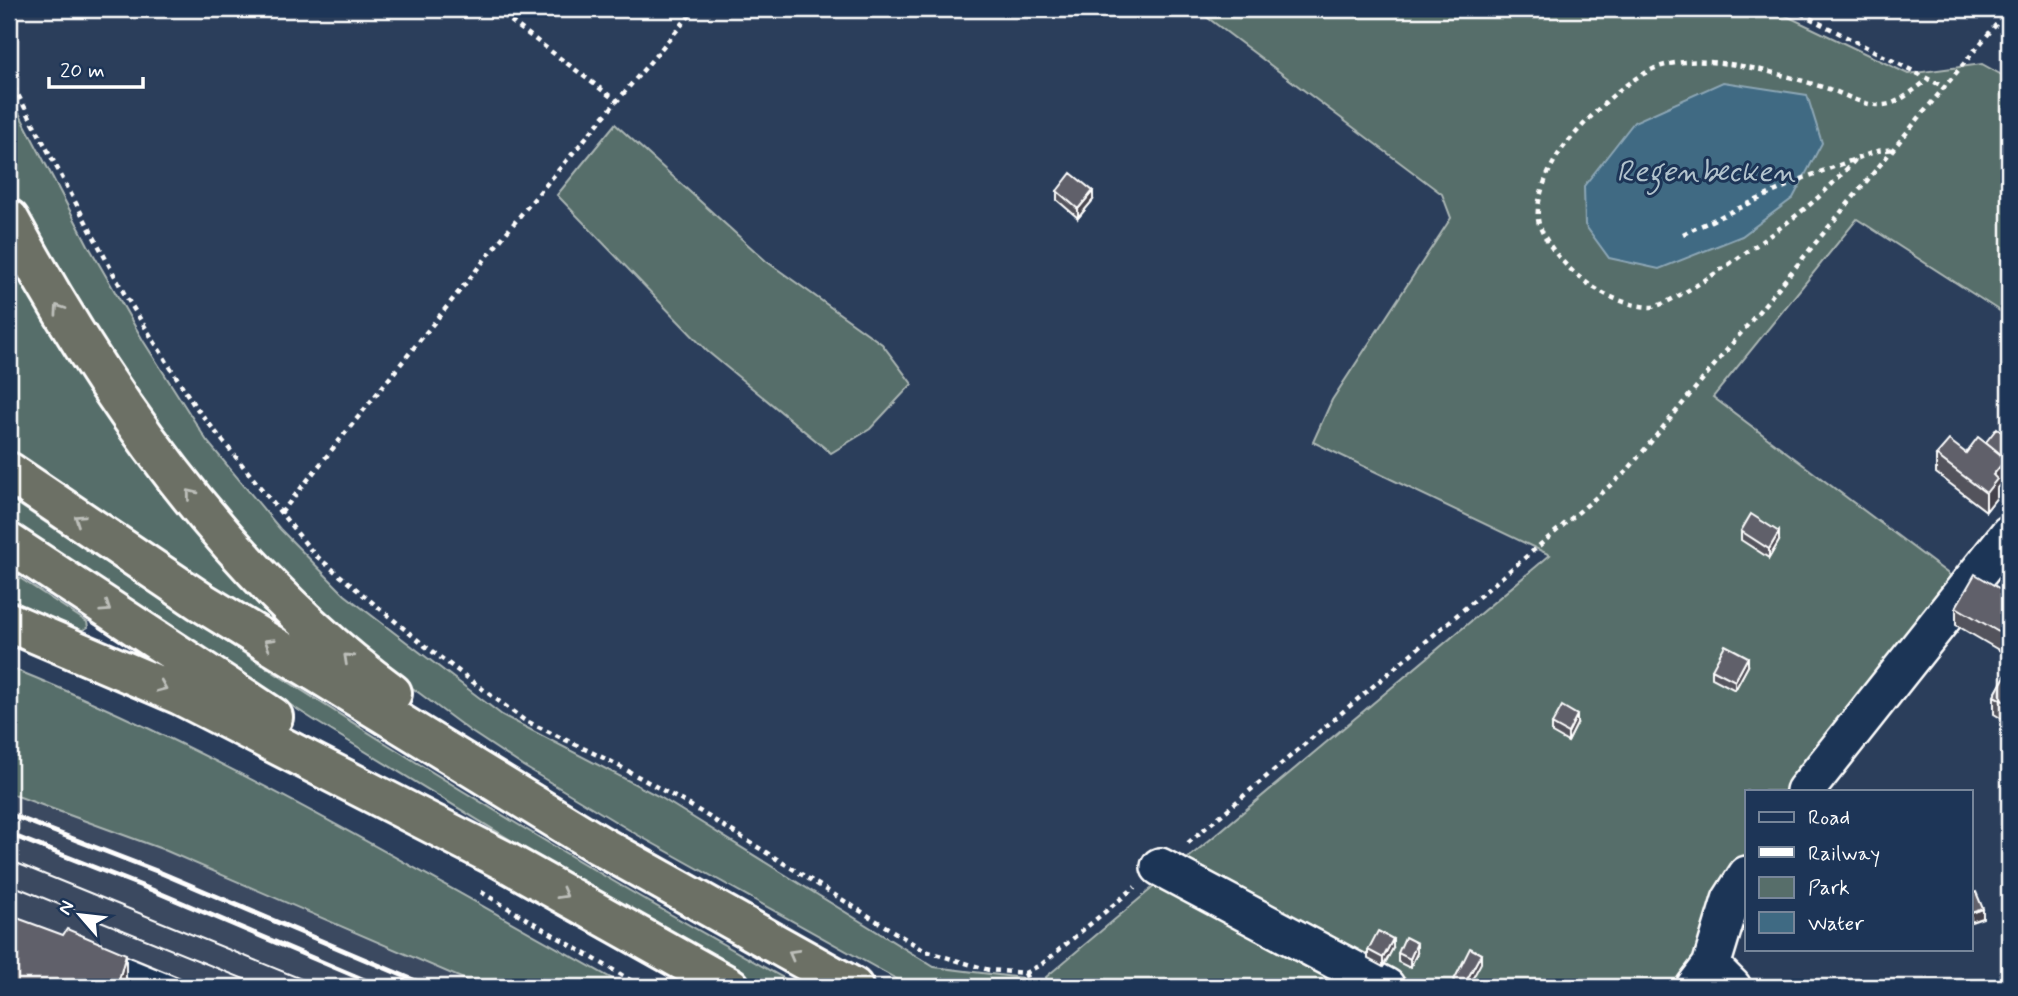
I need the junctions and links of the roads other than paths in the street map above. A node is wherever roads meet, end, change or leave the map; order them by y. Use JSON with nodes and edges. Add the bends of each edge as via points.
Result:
{"nodes":[{"id":1,"x":9,"y":219,"type":"edge"},
{"id":2,"x":9,"y":472,"type":"edge"},
{"id":3,"x":2009,"y":534,"type":"edge"},
{"id":4,"x":9,"y":543,"type":"edge"},
{"id":5,"x":9,"y":622,"type":"edge"},
{"id":6,"x":1806,"y":790,"type":"edge"},
{"id":7,"x":600,"y":845,"type":"junction"},
{"id":8,"x":503,"y":860,"type":"junction"},
{"id":9,"x":1160,"y":867,"type":"road end"},
{"id":10,"x":1745,"y":878,"type":"edge"},
{"id":11,"x":83,"y":949,"type":"edge"},
{"id":12,"x":1713,"y":980,"type":"edge"},
{"id":13,"x":174,"y":987,"type":"edge"},
{"id":14,"x":730,"y":987,"type":"edge"},
{"id":15,"x":853,"y":987,"type":"edge"},
{"id":16,"x":1386,"y":987,"type":"edge"}],
"edges":[{"from":7,"to":1,"type":"highway","one_way":true,"via":[[355,666],[238,553],[144,436],[49,293]]},
{"from":7,"to":2,"type":"highway","one_way":true,"via":[[200,601]]},
{"from":3,"to":6,"type":"street"},
{"from":4,"to":8,"type":"highway","one_way":true,"via":[[201,673]]},
{"from":5,"to":8,"type":"highway","one_way":true,"via":[[180,695]]},
{"from":15,"to":7,"type":"highway","one_way":true},
{"from":8,"to":14,"type":"highway","one_way":true},
{"from":9,"to":16,"type":"street"},
{"from":10,"to":12,"type":"street","via":[[1731,900]]},
{"from":11,"to":13,"type":"lane"}]}
